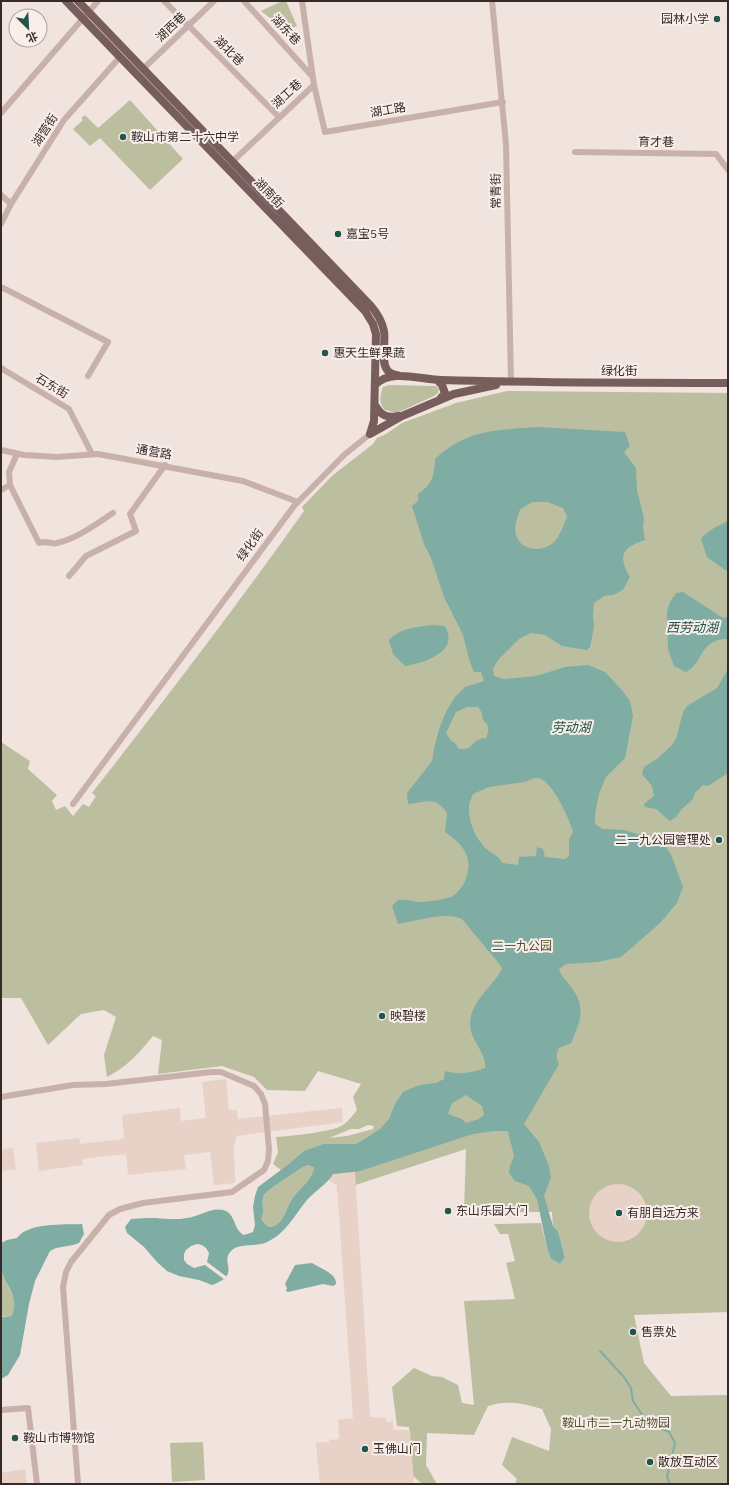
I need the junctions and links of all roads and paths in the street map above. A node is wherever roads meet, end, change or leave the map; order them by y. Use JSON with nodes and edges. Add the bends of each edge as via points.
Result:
{"nodes":[{"id":1,"x":66,"y":1,"type":"edge"},
{"id":2,"x":78,"y":1,"type":"edge"},
{"id":3,"x":98,"y":1,"type":"edge"},
{"id":4,"x":164,"y":1,"type":"edge"},
{"id":5,"x":214,"y":1,"type":"edge"},
{"id":6,"x":244,"y":1,"type":"edge"},
{"id":7,"x":302,"y":1,"type":"edge"},
{"id":8,"x":492,"y":1,"type":"edge"},
{"id":9,"x":86,"y":15,"type":"junction"},
{"id":10,"x":188,"y":26,"type":"junction"},
{"id":11,"x":120,"y":57,"type":"junction"},
{"id":12,"x":144,"y":69,"type":"junction"},
{"id":13,"x":312,"y":75,"type":"junction"},
{"id":14,"x":314,"y":85,"type":"junction"},
{"id":15,"x":503,"y":102,"type":"junction"},
{"id":16,"x":1,"y":113,"type":"edge"},
{"id":17,"x":280,"y":117,"type":"junction"},
{"id":18,"x":576,"y":152,"type":"dead end"},
{"id":19,"x":232,"y":161,"type":"junction"},
{"id":20,"x":728,"y":170,"type":"edge"},
{"id":21,"x":1,"y":195,"type":"edge"},
{"id":22,"x":11,"y":204,"type":"junction"},
{"id":23,"x":1,"y":224,"type":"edge"},
{"id":24,"x":1,"y":287,"type":"edge"},
{"id":25,"x":1,"y":368,"type":"edge"},
{"id":26,"x":88,"y":376,"type":"dead end"},
{"id":27,"x":400,"y":376,"type":"junction"},
{"id":28,"x":437,"y":380,"type":"junction"},
{"id":29,"x":511,"y":382,"type":"junction"},
{"id":30,"x":728,"y":383,"type":"edge"},
{"id":31,"x":375,"y":385,"type":"junction"},
{"id":32,"x":439,"y":400,"type":"junction"},
{"id":33,"x":375,"y":405,"type":"junction"},
{"id":34,"x":402,"y":416,"type":"junction"},
{"id":35,"x":370,"y":434,"type":"junction"},
{"id":36,"x":1,"y":450,"type":"edge"},
{"id":37,"x":17,"y":454,"type":"junction"},
{"id":38,"x":92,"y":454,"type":"junction"},
{"id":39,"x":165,"y":465,"type":"junction"},
{"id":40,"x":10,"y":485,"type":"junction"},
{"id":41,"x":1,"y":490,"type":"edge"},
{"id":42,"x":298,"y":502,"type":"junction"},
{"id":43,"x":113,"y":513,"type":"dead end"},
{"id":44,"x":69,"y":576,"type":"dead end"},
{"id":45,"x":73,"y":804,"type":"dead end"},
{"id":46,"x":1,"y":1097,"type":"edge"},
{"id":47,"x":1,"y":1410,"type":"edge"},
{"id":48,"x":37,"y":1484,"type":"edge"},
{"id":49,"x":78,"y":1484,"type":"edge"}],
"edges":[{"from":1,"to":9,"type":"main road","name":"湖南街"},
{"from":2,"to":9,"type":"main road","name":"湖南街"},
{"from":3,"to":9,"type":"street"},
{"from":4,"to":10,"type":"street","name":"湖北巷"},
{"from":5,"to":10,"type":"street","name":"湖西巷"},
{"from":6,"to":13,"type":"street","name":"湖东巷"},
{"from":7,"to":13,"type":"street","name":"湖工巷"},
{"from":8,"to":15,"type":"street","name":"常青街"},
{"from":9,"to":11,"type":"main road","name":"湖南街"},
{"from":9,"to":12,"type":"main road","name":"湖南街"},
{"from":9,"to":16,"type":"street"},
{"from":10,"to":12,"type":"street","name":"湖西巷"},
{"from":10,"to":17,"type":"street","name":"湖北巷"},
{"from":11,"to":22,"type":"street","name":"湖营街","via":[[64,120]]},
{"from":11,"to":31,"type":"main road","name":"湖南街","via":[[365,310],[376,334]]},
{"from":12,"to":19,"type":"main road","name":"湖南街"},
{"from":13,"to":14,"type":"street","name":"湖工巷"},
{"from":14,"to":15,"type":"street","name":"湖工路","via":[[324,132]]},
{"from":14,"to":17,"type":"street","name":"湖工巷"},
{"from":15,"to":29,"type":"street","name":"常青街"},
{"from":17,"to":19,"type":"street","name":"湖工巷"},
{"from":18,"to":20,"type":"street","name":"育才巷","via":[[716,154]]},
{"from":19,"to":27,"type":"main road","name":"湖南街","via":[[376,313],[384,333],[384,362],[388,372]]},
{"from":21,"to":22,"type":"street"},
{"from":22,"to":23,"type":"street","name":"湖营街"},
{"from":24,"to":26,"type":"street","via":[[108,342]]},
{"from":25,"to":38,"type":"street","name":"石东街","via":[[69,409]]},
{"from":27,"to":28,"type":"main road","name":"绿化街"},
{"from":27,"to":31,"type":"main road","name":"绿化街","via":[[384,378]]},
{"from":28,"to":29,"type":"main road","name":"绿化街"},
{"from":28,"to":32,"type":"main road","via":[[445,393]]},
{"from":29,"to":30,"type":"main road","name":"绿化街"},
{"from":29,"to":32,"type":"main road","name":"绿化街","via":[[468,390]]},
{"from":31,"to":33,"type":"main road","name":"湖南街"},
{"from":32,"to":34,"type":"main road","name":"绿化街"},
{"from":33,"to":34,"type":"main road","via":[[384,416]]},
{"from":33,"to":35,"type":"main road","name":"湖南街"},
{"from":34,"to":35,"type":"main road","name":"绿化街"},
{"from":35,"to":42,"type":"street","name":"绿化街","via":[[344,455]]},
{"from":36,"to":37,"type":"street","name":"通营路"},
{"from":37,"to":38,"type":"street","name":"通营路","via":[[57,457]]},
{"from":37,"to":40,"type":"street","via":[[9,472]]},
{"from":38,"to":39,"type":"street","name":"通营路"},
{"from":39,"to":42,"type":"street","name":"通营路","via":[[243,481]]},
{"from":39,"to":44,"type":"street","via":[[130,514],[136,531],[86,556]]},
{"from":40,"to":41,"type":"street"},
{"from":40,"to":43,"type":"street","via":[[40,543],[47,541],[55,544],[71,538]]},
{"from":42,"to":45,"type":"street","name":"绿化街"},
{"from":46,"to":49,"type":"street","via":[[73,1085],[221,1072],[254,1086],[265,1104],[269,1148],[264,1170],[232,1192],[143,1203],[120,1209],[100,1225],[66,1272],[63,1287]]},
{"from":47,"to":48,"type":"street","via":[[28,1408]]}]}
